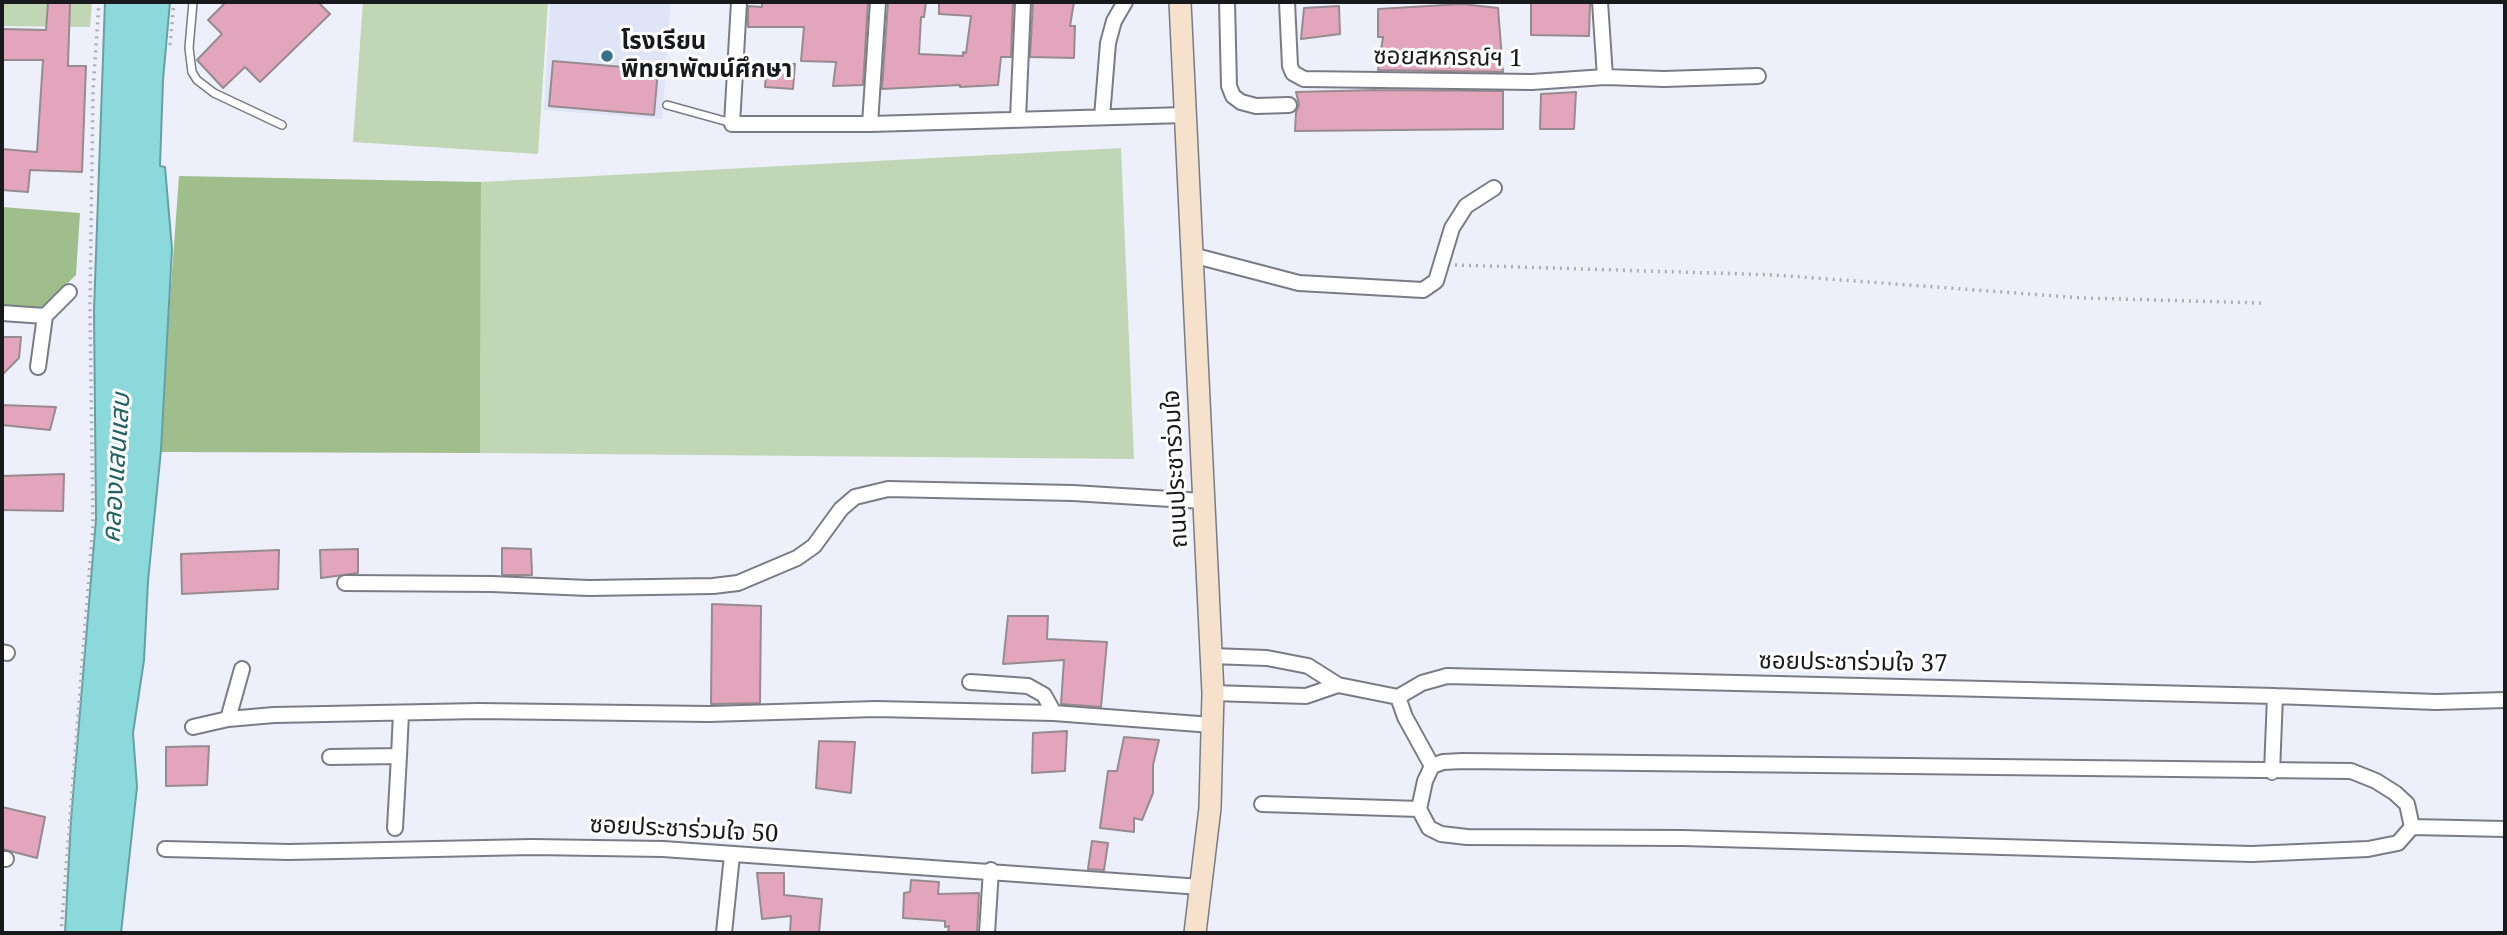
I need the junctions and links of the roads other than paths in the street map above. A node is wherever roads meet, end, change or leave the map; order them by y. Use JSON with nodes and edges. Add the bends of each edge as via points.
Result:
{"nodes":[{"id":1,"x":193,"y":2,"type":"edge"},
{"id":2,"x":739,"y":2,"type":"edge"},
{"id":3,"x":878,"y":2,"type":"edge"},
{"id":4,"x":1023,"y":2,"type":"edge"},
{"id":5,"x":1125,"y":2,"type":"edge"},
{"id":6,"x":1180,"y":2,"type":"edge"},
{"id":7,"x":1227,"y":2,"type":"edge"},
{"id":8,"x":1287,"y":2,"type":"edge"},
{"id":9,"x":1600,"y":2,"type":"edge"},
{"id":10,"x":1758,"y":76,"type":"dead end"},
{"id":11,"x":1605,"y":77,"type":"junction"},
{"id":12,"x":667,"y":105,"type":"dead end"},
{"id":13,"x":1289,"y":105,"type":"dead end"},
{"id":14,"x":1185,"y":115,"type":"junction"},
{"id":15,"x":1102,"y":117,"type":"junction"},
{"id":16,"x":1018,"y":119,"type":"junction"},
{"id":17,"x":733,"y":124,"type":"junction"},
{"id":18,"x":870,"y":124,"type":"junction"},
{"id":19,"x":282,"y":125,"type":"dead end"},
{"id":20,"x":1494,"y":188,"type":"dead end"},
{"id":21,"x":1192,"y":255,"type":"junction"},
{"id":22,"x":69,"y":292,"type":"dead end"},
{"id":23,"x":2,"y":313,"type":"edge"},
{"id":24,"x":45,"y":316,"type":"junction"},
{"id":25,"x":38,"y":367,"type":"dead end"},
{"id":26,"x":1203,"y":501,"type":"junction"},
{"id":27,"x":345,"y":583,"type":"dead end"},
{"id":28,"x":1211,"y":656,"type":"junction"},
{"id":29,"x":242,"y":668,"type":"dead end"},
{"id":30,"x":970,"y":682,"type":"dead end"},
{"id":31,"x":1338,"y":685,"type":"junction"},
{"id":32,"x":1213,"y":693,"type":"junction"},
{"id":33,"x":2274,"y":695,"type":"junction"},
{"id":34,"x":1398,"y":697,"type":"junction"},
{"id":35,"x":2505,"y":700,"type":"edge"},
{"id":36,"x":401,"y":713,"type":"junction"},
{"id":37,"x":1054,"y":713,"type":"junction"},
{"id":38,"x":228,"y":719,"type":"junction"},
{"id":39,"x":1212,"y":725,"type":"junction"},
{"id":40,"x":193,"y":727,"type":"dead end"},
{"id":41,"x":399,"y":756,"type":"junction"},
{"id":42,"x":330,"y":757,"type":"dead end"},
{"id":43,"x":1432,"y":766,"type":"junction"},
{"id":44,"x":2272,"y":772,"type":"junction"},
{"id":45,"x":1262,"y":804,"type":"dead end"},
{"id":46,"x":1419,"y":809,"type":"junction"},
{"id":47,"x":2412,"y":827,"type":"junction"},
{"id":48,"x":395,"y":828,"type":"dead end"},
{"id":49,"x":2505,"y":829,"type":"edge"},
{"id":50,"x":165,"y":849,"type":"dead end"},
{"id":51,"x":733,"y":855,"type":"junction"},
{"id":52,"x":991,"y":870,"type":"junction"},
{"id":53,"x":1201,"y":887,"type":"junction"},
{"id":54,"x":724,"y":933,"type":"edge"},
{"id":55,"x":987,"y":933,"type":"edge"},
{"id":56,"x":1195,"y":933,"type":"edge"}],
"edges":[{"from":1,"to":19,"type":"lane","via":[[192,72],[214,93]]},
{"from":2,"to":17,"type":"street"},
{"from":3,"to":18,"type":"street"},
{"from":4,"to":16,"type":"street"},
{"from":5,"to":15,"type":"street","via":[[1108,43]]},
{"from":6,"to":14,"type":"main road","name":"ถนนประชาร่วมใจ"},
{"from":7,"to":13,"type":"street","via":[[1233,96],[1256,106]]},
{"from":8,"to":11,"type":"street","name":"ซอยสหกรณ์ฯ 1","via":[[1290,66],[1304,79],[1532,82]]},
{"from":9,"to":11,"type":"street"},
{"from":10,"to":11,"type":"street","name":"ซอยสหกรณ์ฯ 1"},
{"from":12,"to":17,"type":"lane"},
{"from":14,"to":15,"type":"street"},
{"from":14,"to":21,"type":"main road","name":"ถนนประชาร่วมใจ"},
{"from":15,"to":16,"type":"street"},
{"from":16,"to":18,"type":"street"},
{"from":17,"to":18,"type":"street"},
{"from":20,"to":21,"type":"street","via":[[1466,206],[1452,228],[1436,281],[1423,290],[1298,284]]},
{"from":21,"to":26,"type":"main road","name":"ถนนประชาร่วมใจ"},
{"from":22,"to":24,"type":"street"},
{"from":23,"to":24,"type":"street"},
{"from":24,"to":25,"type":"street"},
{"from":26,"to":27,"type":"street","via":[[888,489],[855,497],[814,546],[738,583],[589,588]]},
{"from":26,"to":28,"type":"main road","name":"ถนนประชาร่วมใจ"},
{"from":28,"to":31,"type":"street","via":[[1267,658],[1308,666]]},
{"from":28,"to":32,"type":"main road","name":"ถนนประชาร่วมใจ"},
{"from":29,"to":38,"type":"street"},
{"from":30,"to":37,"type":"street","via":[[1028,686],[1044,695]]},
{"from":31,"to":32,"type":"street","via":[[1306,696]]},
{"from":31,"to":34,"type":"street"},
{"from":32,"to":39,"type":"main road","name":"ถนนประชาร่วมใจ"},
{"from":33,"to":34,"type":"street","name":"ซอยประชาร่วมใจ 37","via":[[1447,676]]},
{"from":33,"to":35,"type":"street","name":"ซอยประชาร่วมใจ 37"},
{"from":33,"to":44,"type":"street"},
{"from":34,"to":43,"type":"street"},
{"from":36,"to":37,"type":"street","via":[[709,714],[876,709]]},
{"from":36,"to":38,"type":"street"},
{"from":36,"to":41,"type":"street"},
{"from":37,"to":39,"type":"street"},
{"from":38,"to":40,"type":"street"},
{"from":39,"to":53,"type":"main road","name":"ถนนประชาร่วมใจ","via":[[1210,808]]},
{"from":41,"to":42,"type":"street"},
{"from":41,"to":48,"type":"street"},
{"from":43,"to":44,"type":"street","via":[[1463,761]]},
{"from":43,"to":46,"type":"street"},
{"from":44,"to":47,"type":"street","via":[[2351,771],[2376,781],[2407,804]]},
{"from":45,"to":46,"type":"street"},
{"from":46,"to":47,"type":"street","via":[[1429,828],[1467,837],[1683,838],[2252,854],[2368,849],[2398,843]]},
{"from":47,"to":49,"type":"street"},
{"from":50,"to":51,"type":"street","name":"ซอยประชาร่วมใจ 50","via":[[289,852],[532,847]]},
{"from":51,"to":52,"type":"street","name":"ซอยประชาร่วมใจ 50"},
{"from":51,"to":54,"type":"street"},
{"from":52,"to":53,"type":"street","name":"ซอยประชาร่วมใจ 50"},
{"from":52,"to":55,"type":"street"},
{"from":53,"to":56,"type":"main road","name":"ถนนประชาร่วมใจ"}]}
